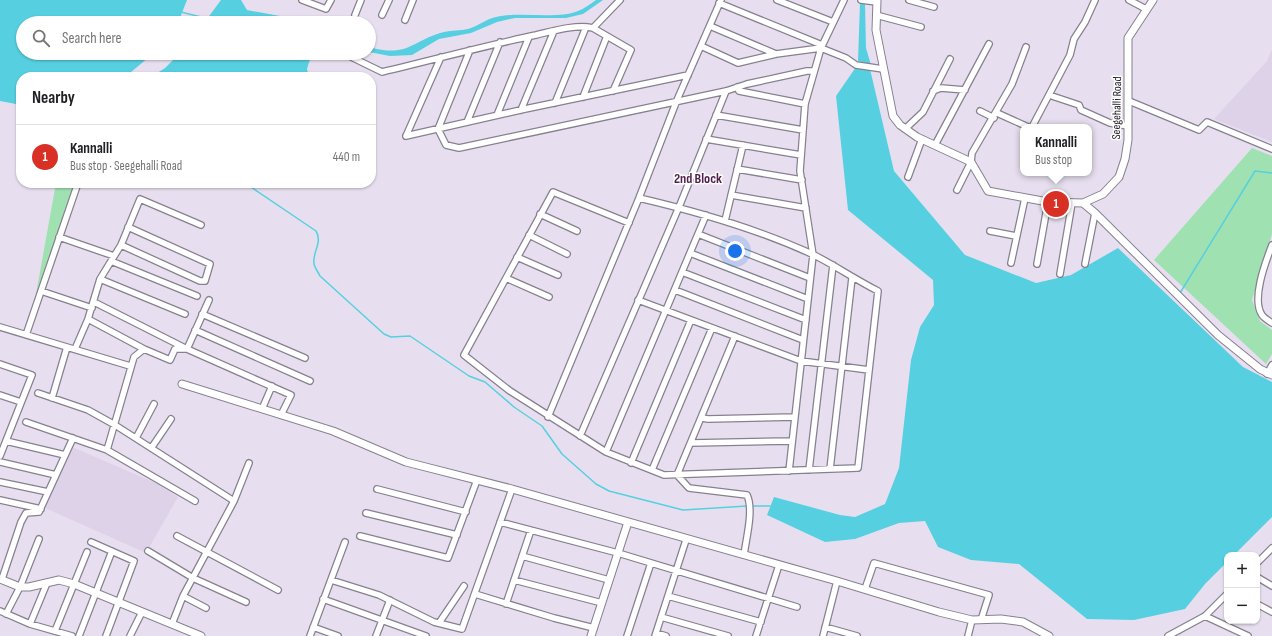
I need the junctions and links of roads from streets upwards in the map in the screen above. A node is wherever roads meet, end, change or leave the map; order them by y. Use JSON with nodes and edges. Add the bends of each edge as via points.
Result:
{"nodes":[{"id":1,"x":303,"y":0,"type":"edge"},
{"id":2,"x":331,"y":0,"type":"edge"},
{"id":3,"x":361,"y":0,"type":"edge"},
{"id":4,"x":389,"y":0,"type":"edge"},
{"id":5,"x":413,"y":0,"type":"edge"},
{"id":6,"x":620,"y":0,"type":"edge"},
{"id":7,"x":777,"y":0,"type":"edge"},
{"id":8,"x":844,"y":0,"type":"edge"},
{"id":9,"x":864,"y":0,"type":"edge"},
{"id":10,"x":909,"y":0,"type":"edge"},
{"id":11,"x":1095,"y":0,"type":"edge"},
{"id":12,"x":1129,"y":0,"type":"edge"},
{"id":13,"x":1152,"y":0,"type":"edge"},
{"id":14,"x":877,"y":1,"type":"edge"},
{"id":15,"x":720,"y":2,"type":"edge"},
{"id":16,"x":934,"y":7,"type":"dead end"},
{"id":17,"x":1146,"y":10,"type":"junction"},
{"id":18,"x":355,"y":15,"type":"dead end"},
{"id":19,"x":876,"y":15,"type":"junction"},
{"id":20,"x":382,"y":16,"type":"dead end"},
{"id":21,"x":405,"y":20,"type":"dead end"},
{"id":22,"x":833,"y":22,"type":"junction"},
{"id":23,"x":710,"y":26,"type":"junction"},
{"id":24,"x":586,"y":27,"type":"junction"},
{"id":25,"x":593,"y":28,"type":"junction"},
{"id":26,"x":921,"y":28,"type":"dead end"},
{"id":27,"x":554,"y":31,"type":"junction"},
{"id":28,"x":529,"y":36,"type":"junction"},
{"id":29,"x":608,"y":36,"type":"junction"},
{"id":30,"x":500,"y":42,"type":"junction"},
{"id":31,"x":989,"y":44,"type":"dead end"},
{"id":32,"x":701,"y":46,"type":"junction"},
{"id":33,"x":821,"y":47,"type":"junction"},
{"id":34,"x":1026,"y":47,"type":"dead end"},
{"id":35,"x":470,"y":50,"type":"junction"},
{"id":36,"x":776,"y":54,"type":"junction"},
{"id":37,"x":441,"y":57,"type":"junction"},
{"id":38,"x":950,"y":59,"type":"dead end"},
{"id":39,"x":357,"y":60,"type":"edge"},
{"id":40,"x":883,"y":69,"type":"junction"},
{"id":41,"x":813,"y":71,"type":"junction"},
{"id":42,"x":688,"y":75,"type":"junction"},
{"id":43,"x":737,"y":87,"type":"junction"},
{"id":44,"x":965,"y":90,"type":"junction"},
{"id":45,"x":613,"y":91,"type":"junction"},
{"id":46,"x":726,"y":91,"type":"junction"},
{"id":47,"x":934,"y":91,"type":"junction"},
{"id":48,"x":1048,"y":95,"type":"junction"},
{"id":49,"x":583,"y":97,"type":"junction"},
{"id":50,"x":677,"y":100,"type":"junction"},
{"id":51,"x":1129,"y":101,"type":"junction"},
{"id":52,"x":555,"y":103,"type":"junction"},
{"id":53,"x":805,"y":104,"type":"junction"},
{"id":54,"x":521,"y":110,"type":"junction"},
{"id":55,"x":980,"y":111,"type":"dead end"},
{"id":56,"x":497,"y":115,"type":"junction"},
{"id":57,"x":716,"y":115,"type":"junction"},
{"id":58,"x":995,"y":115,"type":"junction"},
{"id":59,"x":467,"y":122,"type":"junction"},
{"id":60,"x":1020,"y":124,"type":"edge"},
{"id":61,"x":1034,"y":124,"type":"edge"},
{"id":62,"x":1128,"y":126,"type":"junction"},
{"id":63,"x":905,"y":128,"type":"junction"},
{"id":64,"x":438,"y":129,"type":"junction"},
{"id":65,"x":803,"y":130,"type":"junction"},
{"id":66,"x":706,"y":139,"type":"junction"},
{"id":67,"x":922,"y":139,"type":"junction"},
{"id":68,"x":743,"y":145,"type":"junction"},
{"id":69,"x":935,"y":145,"type":"junction"},
{"id":70,"x":1272,"y":149,"type":"edge"},
{"id":71,"x":801,"y":155,"type":"junction"},
{"id":72,"x":971,"y":162,"type":"junction"},
{"id":73,"x":737,"y":169,"type":"junction"},
{"id":74,"x":908,"y":177,"type":"dead end"},
{"id":75,"x":802,"y":180,"type":"junction"},
{"id":76,"x":76,"y":188,"type":"edge"},
{"id":77,"x":956,"y":190,"type":"dead end"},
{"id":78,"x":731,"y":195,"type":"junction"},
{"id":79,"x":639,"y":198,"type":"junction"},
{"id":80,"x":1025,"y":198,"type":"junction"},
{"id":81,"x":1048,"y":202,"type":"junction"},
{"id":82,"x":1072,"y":203,"type":"junction"},
{"id":83,"x":1084,"y":203,"type":"junction"},
{"id":84,"x":679,"y":207,"type":"junction"},
{"id":85,"x":806,"y":208,"type":"junction"},
{"id":86,"x":1095,"y":213,"type":"junction"},
{"id":87,"x":540,"y":214,"type":"junction"},
{"id":88,"x":706,"y":215,"type":"junction"},
{"id":89,"x":725,"y":221,"type":"junction"},
{"id":90,"x":629,"y":223,"type":"junction"},
{"id":91,"x":201,"y":226,"type":"dead end"},
{"id":92,"x":128,"y":227,"type":"junction"},
{"id":93,"x":577,"y":231,"type":"dead end"},
{"id":94,"x":990,"y":231,"type":"dead end"},
{"id":95,"x":698,"y":234,"type":"junction"},
{"id":96,"x":529,"y":235,"type":"junction"},
{"id":97,"x":1016,"y":236,"type":"junction"},
{"id":98,"x":59,"y":237,"type":"junction"},
{"id":99,"x":121,"y":245,"type":"junction"},
{"id":100,"x":1272,"y":245,"type":"edge"},
{"id":101,"x":690,"y":253,"type":"junction"},
{"id":102,"x":567,"y":254,"type":"dead end"},
{"id":103,"x":813,"y":255,"type":"junction"},
{"id":104,"x":517,"y":257,"type":"junction"},
{"id":105,"x":112,"y":259,"type":"junction"},
{"id":106,"x":1011,"y":263,"type":"dead end"},
{"id":107,"x":1037,"y":264,"type":"dead end"},
{"id":108,"x":1085,"y":264,"type":"dead end"},
{"id":109,"x":833,"y":265,"type":"junction"},
{"id":110,"x":682,"y":272,"type":"junction"},
{"id":111,"x":1060,"y":274,"type":"dead end"},
{"id":112,"x":558,"y":275,"type":"dead end"},
{"id":113,"x":506,"y":278,"type":"junction"},
{"id":114,"x":810,"y":278,"type":"junction"},
{"id":115,"x":852,"y":278,"type":"junction"},
{"id":116,"x":100,"y":279,"type":"junction"},
{"id":117,"x":675,"y":290,"type":"junction"},
{"id":118,"x":41,"y":291,"type":"junction"},
{"id":119,"x":197,"y":296,"type":"dead end"},
{"id":120,"x":549,"y":298,"type":"dead end"},
{"id":121,"x":808,"y":299,"type":"junction"},
{"id":122,"x":209,"y":300,"type":"dead end"},
{"id":123,"x":638,"y":300,"type":"junction"},
{"id":124,"x":94,"y":302,"type":"junction"},
{"id":125,"x":92,"y":308,"type":"junction"},
{"id":126,"x":666,"y":310,"type":"junction"},
{"id":127,"x":185,"y":314,"type":"dead end"},
{"id":128,"x":202,"y":314,"type":"junction"},
{"id":129,"x":88,"y":319,"type":"junction"},
{"id":130,"x":691,"y":320,"type":"junction"},
{"id":131,"x":806,"y":320,"type":"junction"},
{"id":132,"x":1272,"y":323,"type":"edge"},
{"id":133,"x":0,"y":327,"type":"edge"},
{"id":134,"x":712,"y":328,"type":"junction"},
{"id":135,"x":195,"y":330,"type":"junction"},
{"id":136,"x":26,"y":335,"type":"junction"},
{"id":137,"x":735,"y":336,"type":"junction"},
{"id":138,"x":803,"y":340,"type":"junction"},
{"id":139,"x":67,"y":347,"type":"junction"},
{"id":140,"x":75,"y":349,"type":"junction"},
{"id":141,"x":144,"y":349,"type":"junction"},
{"id":142,"x":187,"y":349,"type":"junction"},
{"id":143,"x":305,"y":358,"type":"dead end"},
{"id":144,"x":801,"y":361,"type":"junction"},
{"id":145,"x":0,"y":364,"type":"edge"},
{"id":146,"x":822,"y":364,"type":"junction"},
{"id":147,"x":1272,"y":365,"type":"edge"},
{"id":148,"x":130,"y":366,"type":"junction"},
{"id":149,"x":841,"y":366,"type":"junction"},
{"id":150,"x":869,"y":370,"type":"junction"},
{"id":151,"x":1270,"y":374,"type":"edge"},
{"id":152,"x":310,"y":381,"type":"dead end"},
{"id":153,"x":182,"y":384,"type":"dead end"},
{"id":154,"x":272,"y":386,"type":"junction"},
{"id":155,"x":38,"y":393,"type":"dead end"},
{"id":156,"x":0,"y":395,"type":"edge"},
{"id":157,"x":52,"y":398,"type":"junction"},
{"id":158,"x":21,"y":402,"type":"junction"},
{"id":159,"x":154,"y":404,"type":"dead end"},
{"id":160,"x":262,"y":409,"type":"junction"},
{"id":161,"x":281,"y":415,"type":"junction"},
{"id":162,"x":548,"y":416,"type":"junction"},
{"id":163,"x":795,"y":417,"type":"junction"},
{"id":164,"x":702,"y":418,"type":"junction"},
{"id":165,"x":171,"y":419,"type":"dead end"},
{"id":166,"x":26,"y":422,"type":"dead end"},
{"id":167,"x":115,"y":424,"type":"junction"},
{"id":168,"x":580,"y":436,"type":"junction"},
{"id":169,"x":73,"y":438,"type":"junction"},
{"id":170,"x":136,"y":438,"type":"junction"},
{"id":171,"x":6,"y":441,"type":"junction"},
{"id":172,"x":792,"y":441,"type":"junction"},
{"id":173,"x":691,"y":443,"type":"junction"},
{"id":174,"x":152,"y":448,"type":"junction"},
{"id":175,"x":106,"y":450,"type":"junction"},
{"id":176,"x":606,"y":452,"type":"junction"},
{"id":177,"x":65,"y":455,"type":"junction"},
{"id":178,"x":0,"y":456,"type":"edge"},
{"id":179,"x":0,"y":462,"type":"edge"},
{"id":180,"x":249,"y":463,"type":"dead end"},
{"id":181,"x":631,"y":463,"type":"junction"},
{"id":182,"x":830,"y":469,"type":"junction"},
{"id":183,"x":652,"y":470,"type":"junction"},
{"id":184,"x":809,"y":470,"type":"junction"},
{"id":185,"x":788,"y":471,"type":"junction"},
{"id":186,"x":56,"y":475,"type":"junction"},
{"id":187,"x":677,"y":475,"type":"junction"},
{"id":188,"x":477,"y":480,"type":"junction"},
{"id":189,"x":0,"y":482,"type":"edge"},
{"id":190,"x":377,"y":489,"type":"dead end"},
{"id":191,"x":512,"y":489,"type":"junction"},
{"id":192,"x":48,"y":492,"type":"junction"},
{"id":193,"x":0,"y":500,"type":"edge"},
{"id":194,"x":234,"y":500,"type":"junction"},
{"id":195,"x":195,"y":501,"type":"dead end"},
{"id":196,"x":41,"y":509,"type":"junction"},
{"id":197,"x":466,"y":512,"type":"junction"},
{"id":198,"x":366,"y":513,"type":"dead end"},
{"id":199,"x":500,"y":522,"type":"junction"},
{"id":200,"x":628,"y":522,"type":"junction"},
{"id":201,"x":531,"y":530,"type":"junction"},
{"id":202,"x":457,"y":535,"type":"junction"},
{"id":203,"x":177,"y":536,"type":"dead end"},
{"id":204,"x":360,"y":536,"type":"dead end"},
{"id":205,"x":39,"y":539,"type":"dead end"},
{"id":206,"x":686,"y":540,"type":"junction"},
{"id":207,"x":91,"y":542,"type":"dead end"},
{"id":208,"x":345,"y":542,"type":"dead end"},
{"id":209,"x":1272,"y":548,"type":"edge"},
{"id":210,"x":112,"y":551,"type":"junction"},
{"id":211,"x":148,"y":551,"type":"dead end"},
{"id":212,"x":87,"y":552,"type":"dead end"},
{"id":213,"x":205,"y":553,"type":"junction"},
{"id":214,"x":618,"y":553,"type":"junction"},
{"id":215,"x":1266,"y":554,"type":"junction"},
{"id":216,"x":522,"y":556,"type":"junction"},
{"id":217,"x":744,"y":556,"type":"junction"},
{"id":218,"x":1272,"y":558,"type":"edge"},
{"id":219,"x":1260,"y":560,"type":"edge"},
{"id":220,"x":651,"y":563,"type":"junction"},
{"id":221,"x":779,"y":565,"type":"junction"},
{"id":222,"x":676,"y":570,"type":"junction"},
{"id":223,"x":193,"y":578,"type":"junction"},
{"id":224,"x":1,"y":579,"type":"edge"},
{"id":225,"x":1260,"y":579,"type":"edge"},
{"id":226,"x":331,"y":580,"type":"junction"},
{"id":227,"x":514,"y":580,"type":"junction"},
{"id":228,"x":609,"y":580,"type":"junction"},
{"id":229,"x":837,"y":581,"type":"junction"},
{"id":230,"x":47,"y":583,"type":"junction"},
{"id":231,"x":74,"y":584,"type":"junction"},
{"id":232,"x":464,"y":586,"type":"dead end"},
{"id":233,"x":1272,"y":586,"type":"edge"},
{"id":234,"x":20,"y":587,"type":"junction"},
{"id":235,"x":865,"y":589,"type":"junction"},
{"id":236,"x":278,"y":590,"type":"dead end"},
{"id":237,"x":96,"y":593,"type":"junction"},
{"id":238,"x":475,"y":594,"type":"junction"},
{"id":239,"x":183,"y":596,"type":"junction"},
{"id":240,"x":668,"y":596,"type":"junction"},
{"id":241,"x":1224,"y":597,"type":"edge"},
{"id":242,"x":768,"y":598,"type":"junction"},
{"id":243,"x":323,"y":599,"type":"junction"},
{"id":244,"x":390,"y":600,"type":"junction"},
{"id":245,"x":120,"y":602,"type":"junction"},
{"id":246,"x":246,"y":602,"type":"dead end"},
{"id":247,"x":602,"y":603,"type":"junction"},
{"id":248,"x":506,"y":604,"type":"junction"},
{"id":249,"x":1260,"y":606,"type":"edge"},
{"id":250,"x":797,"y":607,"type":"dead end"},
{"id":251,"x":206,"y":608,"type":"dead end"},
{"id":252,"x":0,"y":611,"type":"edge"},
{"id":253,"x":142,"y":612,"type":"junction"},
{"id":254,"x":1272,"y":612,"type":"edge"},
{"id":255,"x":6,"y":614,"type":"junction"},
{"id":256,"x":1205,"y":616,"type":"junction"},
{"id":257,"x":661,"y":617,"type":"junction"},
{"id":258,"x":382,"y":620,"type":"junction"},
{"id":259,"x":972,"y":620,"type":"junction"},
{"id":260,"x":981,"y":620,"type":"junction"},
{"id":261,"x":761,"y":622,"type":"junction"},
{"id":262,"x":439,"y":623,"type":"junction"},
{"id":263,"x":30,"y":624,"type":"junction"},
{"id":264,"x":172,"y":624,"type":"junction"},
{"id":265,"x":313,"y":627,"type":"junction"},
{"id":266,"x":825,"y":627,"type":"junction"},
{"id":267,"x":594,"y":628,"type":"junction"},
{"id":268,"x":55,"y":631,"type":"junction"},
{"id":269,"x":656,"y":634,"type":"edge"},
{"id":270,"x":72,"y":636,"type":"edge"},
{"id":271,"x":79,"y":636,"type":"edge"},
{"id":272,"x":106,"y":636,"type":"edge"},
{"id":273,"x":130,"y":636,"type":"edge"},
{"id":274,"x":201,"y":636,"type":"edge"},
{"id":275,"x":310,"y":636,"type":"edge"},
{"id":276,"x":338,"y":636,"type":"edge"},
{"id":277,"x":376,"y":636,"type":"edge"},
{"id":278,"x":426,"y":636,"type":"edge"},
{"id":279,"x":591,"y":636,"type":"edge"},
{"id":280,"x":627,"y":636,"type":"edge"},
{"id":281,"x":666,"y":636,"type":"edge"},
{"id":282,"x":728,"y":636,"type":"edge"},
{"id":283,"x":756,"y":636,"type":"edge"},
{"id":284,"x":823,"y":636,"type":"edge"},
{"id":285,"x":857,"y":636,"type":"edge"},
{"id":286,"x":968,"y":636,"type":"edge"},
{"id":287,"x":1049,"y":636,"type":"edge"},
{"id":288,"x":1168,"y":636,"type":"edge"},
{"id":289,"x":1248,"y":636,"type":"edge"}],
"edges":[{"from":1,"to":2,"type":"street","via":[[326,9]]},
{"from":3,"to":18,"type":"street"},
{"from":4,"to":20,"type":"street"},
{"from":5,"to":21,"type":"street"},
{"from":6,"to":25,"type":"street"},
{"from":7,"to":22,"type":"street"},
{"from":8,"to":22,"type":"street"},
{"from":9,"to":14,"type":"street"},
{"from":10,"to":16,"type":"street"},
{"from":11,"to":48,"type":"street","via":[[1074,39],[1070,56]]},
{"from":12,"to":17,"type":"street"},
{"from":13,"to":17,"type":"street","name":"Seegehalli Road"},
{"from":14,"to":19,"type":"street"},
{"from":15,"to":23,"type":"street"},
{"from":15,"to":33,"type":"street"},
{"from":17,"to":51,"type":"street","name":"Seegehalli Road","via":[[1128,38]]},
{"from":19,"to":26,"type":"street"},
{"from":19,"to":40,"type":"street"},
{"from":22,"to":33,"type":"street"},
{"from":23,"to":32,"type":"street"},
{"from":23,"to":36,"type":"street"},
{"from":24,"to":25,"type":"street"},
{"from":24,"to":27,"type":"street"},
{"from":24,"to":52,"type":"street"},
{"from":25,"to":29,"type":"street"},
{"from":27,"to":28,"type":"street"},
{"from":27,"to":54,"type":"street"},
{"from":28,"to":30,"type":"street"},
{"from":28,"to":56,"type":"street"},
{"from":29,"to":45,"type":"street","via":[[631,50]]},
{"from":29,"to":49,"type":"street"},
{"from":30,"to":35,"type":"street"},
{"from":30,"to":59,"type":"street"},
{"from":31,"to":44,"type":"street"},
{"from":32,"to":36,"type":"street","via":[[738,63]]},
{"from":32,"to":42,"type":"street"},
{"from":33,"to":36,"type":"street"},
{"from":33,"to":40,"type":"street","via":[[856,65]]},
{"from":33,"to":41,"type":"street"},
{"from":34,"to":58,"type":"street","via":[[1012,84]]},
{"from":35,"to":37,"type":"street"},
{"from":35,"to":64,"type":"street"},
{"from":37,"to":39,"type":"street","via":[[382,72]]},
{"from":37,"to":64,"type":"street","via":[[406,136]]},
{"from":38,"to":47,"type":"street"},
{"from":40,"to":63,"type":"street","via":[[893,116]]},
{"from":41,"to":43,"type":"street"},
{"from":41,"to":53,"type":"street"},
{"from":42,"to":45,"type":"street"},
{"from":42,"to":50,"type":"street"},
{"from":43,"to":46,"type":"street"},
{"from":43,"to":53,"type":"street","via":[[739,91]]},
{"from":44,"to":47,"type":"street","via":[[941,88]]},
{"from":44,"to":69,"type":"street"},
{"from":45,"to":49,"type":"street"},
{"from":46,"to":50,"type":"street"},
{"from":46,"to":57,"type":"street"},
{"from":47,"to":63,"type":"street","via":[[923,112]]},
{"from":48,"to":61,"type":"street"},
{"from":48,"to":62,"type":"street","via":[[1079,106],[1081,110],[1110,123]]},
{"from":49,"to":52,"type":"street"},
{"from":50,"to":64,"type":"street","via":[[459,148],[446,145]]},
{"from":50,"to":79,"type":"street"},
{"from":51,"to":62,"type":"street","name":"Seegehalli Road"},
{"from":51,"to":70,"type":"street","via":[[1199,130],[1207,122]]},
{"from":52,"to":54,"type":"street"},
{"from":53,"to":65,"type":"street"},
{"from":54,"to":56,"type":"street"},
{"from":55,"to":58,"type":"street"},
{"from":56,"to":59,"type":"street"},
{"from":57,"to":65,"type":"street"},
{"from":57,"to":66,"type":"street"},
{"from":58,"to":60,"type":"street"},
{"from":58,"to":72,"type":"street","via":[[972,153]]},
{"from":59,"to":64,"type":"street"},
{"from":62,"to":83,"type":"street","name":"Seegehalli Road","via":[[1125,159],[1119,177],[1103,194]]},
{"from":63,"to":67,"type":"street"},
{"from":65,"to":71,"type":"street"},
{"from":66,"to":68,"type":"street"},
{"from":66,"to":84,"type":"street"},
{"from":67,"to":69,"type":"street"},
{"from":67,"to":74,"type":"street"},
{"from":68,"to":71,"type":"street"},
{"from":68,"to":73,"type":"street"},
{"from":69,"to":72,"type":"street"},
{"from":71,"to":75,"type":"street"},
{"from":72,"to":77,"type":"street"},
{"from":72,"to":80,"type":"street","via":[[988,191]]},
{"from":73,"to":75,"type":"street"},
{"from":73,"to":78,"type":"street"},
{"from":75,"to":85,"type":"street"},
{"from":76,"to":98,"type":"street"},
{"from":78,"to":85,"type":"street"},
{"from":78,"to":89,"type":"street"},
{"from":79,"to":84,"type":"street"},
{"from":79,"to":90,"type":"street"},
{"from":80,"to":81,"type":"street"},
{"from":80,"to":97,"type":"street"},
{"from":81,"to":82,"type":"street"},
{"from":81,"to":107,"type":"street"},
{"from":82,"to":83,"type":"street"},
{"from":82,"to":111,"type":"street"},
{"from":83,"to":86,"type":"street"},
{"from":84,"to":88,"type":"street"},
{"from":84,"to":123,"type":"street"},
{"from":85,"to":103,"type":"street"},
{"from":86,"to":108,"type":"street"},
{"from":86,"to":151,"type":"street","via":[[1218,335]]},
{"from":87,"to":90,"type":"street","via":[[553,192]]},
{"from":87,"to":93,"type":"street"},
{"from":87,"to":96,"type":"street"},
{"from":88,"to":89,"type":"street"},
{"from":88,"to":95,"type":"street"},
{"from":89,"to":103,"type":"street"},
{"from":90,"to":162,"type":"street"},
{"from":91,"to":92,"type":"street","via":[[140,199]]},
{"from":92,"to":99,"type":"street"},
{"from":92,"to":99,"type":"street","via":[[210,264],[205,281]]},
{"from":94,"to":97,"type":"street"},
{"from":95,"to":101,"type":"street"},
{"from":95,"to":114,"type":"street"},
{"from":96,"to":102,"type":"street"},
{"from":96,"to":104,"type":"street"},
{"from":97,"to":106,"type":"street"},
{"from":98,"to":105,"type":"street"},
{"from":98,"to":118,"type":"street"},
{"from":99,"to":105,"type":"street"},
{"from":100,"to":132,"type":"street","via":[[1258,297],[1262,315]]},
{"from":101,"to":110,"type":"street"},
{"from":101,"to":121,"type":"street"},
{"from":103,"to":109,"type":"street"},
{"from":103,"to":114,"type":"street"},
{"from":104,"to":112,"type":"street"},
{"from":104,"to":113,"type":"street"},
{"from":105,"to":116,"type":"street"},
{"from":105,"to":119,"type":"street"},
{"from":109,"to":115,"type":"street"},
{"from":109,"to":146,"type":"street"},
{"from":110,"to":117,"type":"street"},
{"from":110,"to":131,"type":"street"},
{"from":113,"to":120,"type":"street"},
{"from":113,"to":162,"type":"street","via":[[464,355],[510,391]]},
{"from":114,"to":121,"type":"street"},
{"from":115,"to":149,"type":"street"},
{"from":115,"to":150,"type":"street","via":[[878,291]]},
{"from":116,"to":124,"type":"street"},
{"from":116,"to":127,"type":"street"},
{"from":117,"to":126,"type":"street"},
{"from":117,"to":138,"type":"street"},
{"from":118,"to":125,"type":"street"},
{"from":118,"to":136,"type":"street"},
{"from":121,"to":131,"type":"street"},
{"from":122,"to":128,"type":"street"},
{"from":123,"to":126,"type":"street"},
{"from":123,"to":168,"type":"street"},
{"from":124,"to":125,"type":"street"},
{"from":124,"to":142,"type":"street"},
{"from":125,"to":129,"type":"street"},
{"from":126,"to":130,"type":"street"},
{"from":126,"to":176,"type":"street"},
{"from":128,"to":135,"type":"street"},
{"from":128,"to":143,"type":"street"},
{"from":129,"to":140,"type":"street"},
{"from":129,"to":141,"type":"street"},
{"from":130,"to":134,"type":"street"},
{"from":130,"to":181,"type":"street"},
{"from":131,"to":138,"type":"street"},
{"from":133,"to":136,"type":"street"},
{"from":134,"to":137,"type":"street"},
{"from":134,"to":183,"type":"street"},
{"from":135,"to":142,"type":"street"},
{"from":135,"to":152,"type":"street"},
{"from":136,"to":139,"type":"street"},
{"from":137,"to":144,"type":"street"},
{"from":137,"to":164,"type":"street"},
{"from":138,"to":144,"type":"street"},
{"from":139,"to":140,"type":"street"},
{"from":139,"to":157,"type":"street"},
{"from":140,"to":148,"type":"street"},
{"from":141,"to":142,"type":"street","via":[[170,360],[175,349]]},
{"from":141,"to":148,"type":"street"},
{"from":142,"to":154,"type":"street"},
{"from":144,"to":146,"type":"street"},
{"from":144,"to":163,"type":"street"},
{"from":145,"to":158,"type":"street","via":[[32,374]]},
{"from":146,"to":149,"type":"street"},
{"from":146,"to":184,"type":"street"},
{"from":147,"to":151,"type":"street"},
{"from":148,"to":167,"type":"street"},
{"from":149,"to":150,"type":"street"},
{"from":149,"to":182,"type":"street"},
{"from":150,"to":182,"type":"street","via":[[858,468]]},
{"from":153,"to":160,"type":"street"},
{"from":154,"to":160,"type":"street"},
{"from":154,"to":161,"type":"street","via":[[291,394]]},
{"from":155,"to":157,"type":"street"},
{"from":156,"to":158,"type":"street"},
{"from":157,"to":167,"type":"street","via":[[88,410]]},
{"from":158,"to":171,"type":"street"},
{"from":159,"to":170,"type":"street"},
{"from":160,"to":161,"type":"street"},
{"from":161,"to":188,"type":"street","via":[[333,431],[406,462]]},
{"from":162,"to":168,"type":"street"},
{"from":163,"to":164,"type":"street"},
{"from":163,"to":172,"type":"street"},
{"from":164,"to":173,"type":"street"},
{"from":165,"to":174,"type":"street"},
{"from":166,"to":169,"type":"street"},
{"from":167,"to":170,"type":"street"},
{"from":167,"to":175,"type":"street"},
{"from":168,"to":176,"type":"street"},
{"from":169,"to":175,"type":"street"},
{"from":169,"to":177,"type":"street"},
{"from":170,"to":174,"type":"street"},
{"from":171,"to":177,"type":"street"},
{"from":171,"to":178,"type":"street"},
{"from":172,"to":173,"type":"street"},
{"from":172,"to":185,"type":"street"},
{"from":173,"to":187,"type":"street"},
{"from":174,"to":194,"type":"street"},
{"from":175,"to":195,"type":"street"},
{"from":176,"to":181,"type":"street"},
{"from":177,"to":186,"type":"street"},
{"from":179,"to":186,"type":"street"},
{"from":180,"to":194,"type":"street"},
{"from":181,"to":183,"type":"street"},
{"from":182,"to":184,"type":"street"},
{"from":183,"to":187,"type":"street","via":[[664,475]]},
{"from":184,"to":185,"type":"street"},
{"from":185,"to":187,"type":"street"},
{"from":186,"to":192,"type":"street"},
{"from":187,"to":217,"type":"street","via":[[689,488],[747,495],[750,506]]},
{"from":188,"to":191,"type":"street"},
{"from":188,"to":197,"type":"street"},
{"from":189,"to":192,"type":"street"},
{"from":190,"to":197,"type":"street"},
{"from":191,"to":199,"type":"street"},
{"from":191,"to":200,"type":"street"},
{"from":192,"to":196,"type":"street"},
{"from":193,"to":196,"type":"street"},
{"from":194,"to":213,"type":"street"},
{"from":196,"to":224,"type":"street","via":[[39,512],[26,513],[20,522]]},
{"from":197,"to":202,"type":"street"},
{"from":198,"to":202,"type":"street"},
{"from":199,"to":201,"type":"street"},
{"from":199,"to":238,"type":"street"},
{"from":200,"to":206,"type":"street"},
{"from":200,"to":214,"type":"street"},
{"from":201,"to":214,"type":"street"},
{"from":201,"to":216,"type":"street"},
{"from":202,"to":204,"type":"street","via":[[448,558]]},
{"from":203,"to":213,"type":"street"},
{"from":205,"to":234,"type":"street"},
{"from":206,"to":217,"type":"street"},
{"from":206,"to":222,"type":"street"},
{"from":207,"to":210,"type":"street"},
{"from":208,"to":226,"type":"street"},
{"from":209,"to":215,"type":"street"},
{"from":210,"to":237,"type":"street"},
{"from":210,"to":245,"type":"street","via":[[134,561]]},
{"from":211,"to":223,"type":"street"},
{"from":212,"to":231,"type":"street"},
{"from":213,"to":223,"type":"street"},
{"from":213,"to":236,"type":"street"},
{"from":214,"to":220,"type":"street"},
{"from":214,"to":228,"type":"street"},
{"from":215,"to":218,"type":"street"},
{"from":215,"to":219,"type":"street"},
{"from":216,"to":227,"type":"street"},
{"from":216,"to":228,"type":"street"},
{"from":217,"to":221,"type":"street"},
{"from":220,"to":222,"type":"street"},
{"from":220,"to":280,"type":"street"},
{"from":221,"to":229,"type":"street"},
{"from":221,"to":242,"type":"street"},
{"from":222,"to":240,"type":"street"},
{"from":222,"to":242,"type":"street"},
{"from":223,"to":239,"type":"street"},
{"from":223,"to":246,"type":"street"},
{"from":224,"to":234,"type":"street"},
{"from":225,"to":233,"type":"street"},
{"from":226,"to":243,"type":"street"},
{"from":226,"to":244,"type":"street"},
{"from":227,"to":247,"type":"street"},
{"from":227,"to":248,"type":"street"},
{"from":228,"to":247,"type":"street"},
{"from":229,"to":235,"type":"street"},
{"from":229,"to":266,"type":"street"},
{"from":230,"to":231,"type":"street","via":[[59,580]]},
{"from":230,"to":234,"type":"street","via":[[29,588]]},
{"from":230,"to":263,"type":"street"},
{"from":231,"to":237,"type":"street"},
{"from":231,"to":268,"type":"street"},
{"from":232,"to":262,"type":"street"},
{"from":234,"to":255,"type":"street"},
{"from":235,"to":259,"type":"street"},
{"from":235,"to":260,"type":"street","via":[[874,563],[989,595]]},
{"from":237,"to":245,"type":"street"},
{"from":237,"to":271,"type":"street"},
{"from":238,"to":248,"type":"street"},
{"from":238,"to":262,"type":"street","via":[[462,628]]},
{"from":239,"to":251,"type":"street"},
{"from":239,"to":264,"type":"street"},
{"from":240,"to":257,"type":"street"},
{"from":240,"to":261,"type":"street"},
{"from":241,"to":256,"type":"street"},
{"from":242,"to":250,"type":"street"},
{"from":242,"to":261,"type":"street"},
{"from":243,"to":258,"type":"street"},
{"from":243,"to":265,"type":"street"},
{"from":244,"to":258,"type":"street"},
{"from":244,"to":262,"type":"street"},
{"from":245,"to":253,"type":"street"},
{"from":245,"to":272,"type":"street"},
{"from":247,"to":267,"type":"street"},
{"from":248,"to":267,"type":"street"},
{"from":249,"to":254,"type":"street"},
{"from":252,"to":255,"type":"street"},
{"from":253,"to":264,"type":"street"},
{"from":253,"to":273,"type":"street"},
{"from":255,"to":263,"type":"street"},
{"from":256,"to":288,"type":"street"},
{"from":256,"to":289,"type":"street"},
{"from":257,"to":269,"type":"street"},
{"from":257,"to":282,"type":"street"},
{"from":258,"to":277,"type":"street"},
{"from":258,"to":278,"type":"street"},
{"from":259,"to":260,"type":"street"},
{"from":259,"to":286,"type":"street"},
{"from":260,"to":287,"type":"street","via":[[1023,622]]},
{"from":261,"to":283,"type":"street"},
{"from":263,"to":268,"type":"street"},
{"from":264,"to":274,"type":"street"},
{"from":265,"to":275,"type":"street"},
{"from":265,"to":276,"type":"street"},
{"from":266,"to":284,"type":"street"},
{"from":266,"to":285,"type":"street"},
{"from":267,"to":279,"type":"street"},
{"from":268,"to":270,"type":"street"},
{"from":269,"to":281,"type":"street"}]}
